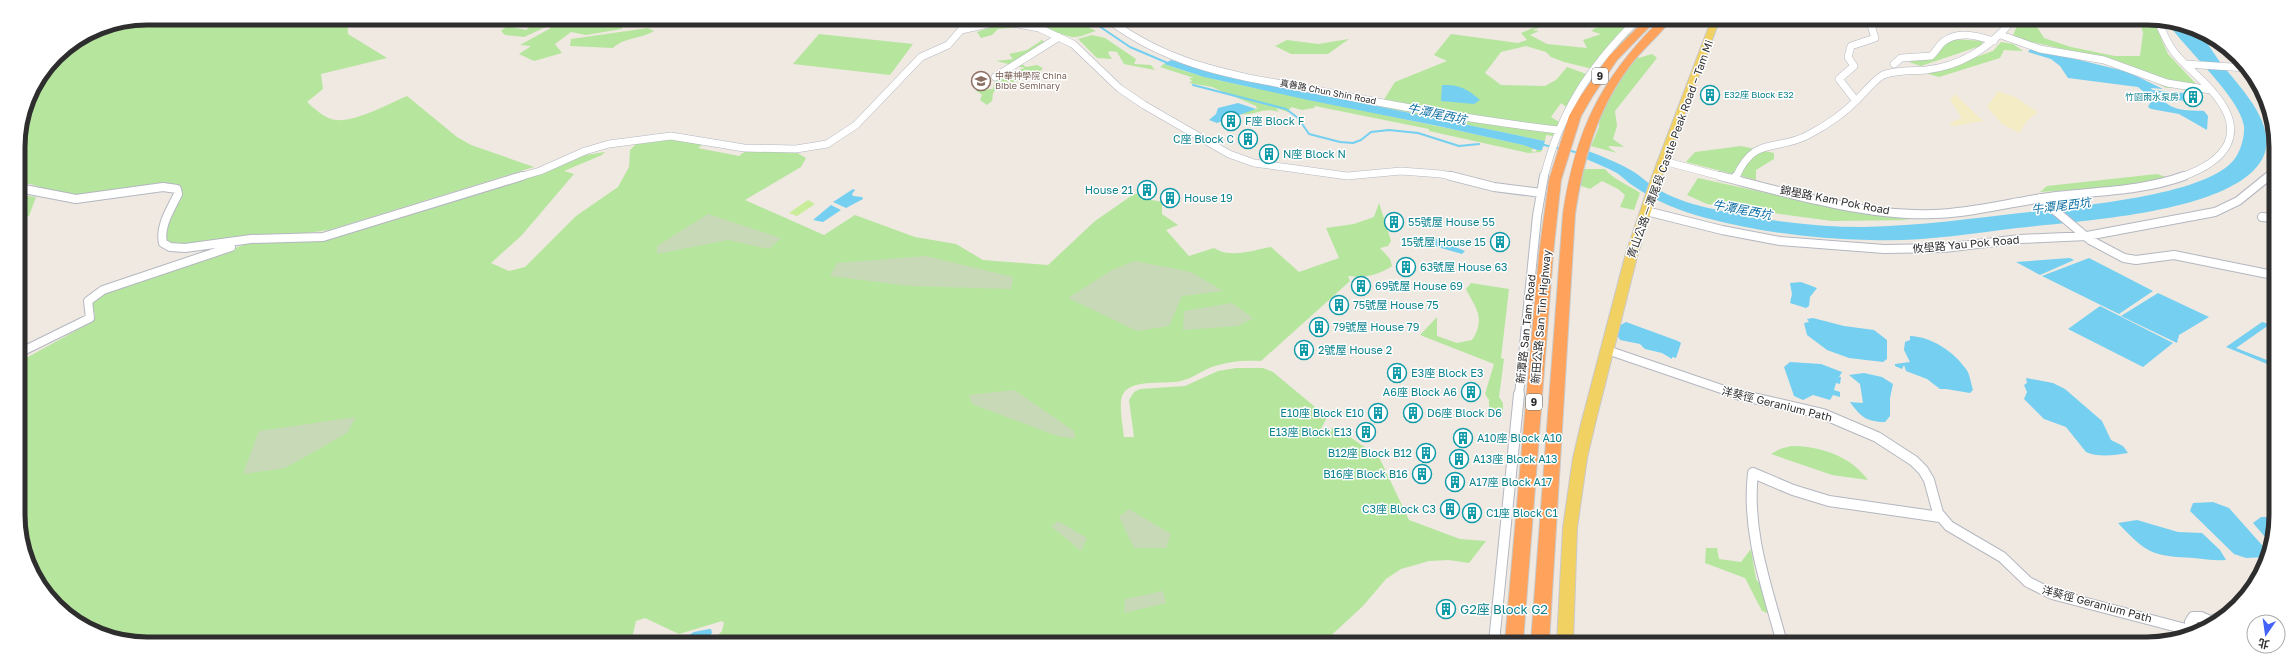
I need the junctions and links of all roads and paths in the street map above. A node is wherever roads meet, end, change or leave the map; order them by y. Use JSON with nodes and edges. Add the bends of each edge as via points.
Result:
{"nodes":[{"id":1,"x":982,"y":25,"type":"edge"},
{"id":2,"x":1026,"y":25,"type":"edge"},
{"id":3,"x":1115,"y":25,"type":"edge"},
{"id":4,"x":1631,"y":25,"type":"edge"},
{"id":5,"x":1646,"y":25,"type":"edge"},
{"id":6,"x":1661,"y":25,"type":"edge"},
{"id":7,"x":1667,"y":25,"type":"edge"},
{"id":8,"x":1714,"y":25,"type":"edge"},
{"id":9,"x":1871,"y":25,"type":"edge"},
{"id":10,"x":2009,"y":25,"type":"edge"},
{"id":11,"x":2160,"y":26,"type":"edge"},
{"id":12,"x":2001,"y":35,"type":"junction"},
{"id":13,"x":1059,"y":37,"type":"junction"},
{"id":14,"x":1648,"y":37,"type":"junction"},
{"id":15,"x":1994,"y":41,"type":"junction"},
{"id":16,"x":1894,"y":64,"type":"dead end"},
{"id":17,"x":2185,"y":64,"type":"junction"},
{"id":18,"x":2240,"y":68,"type":"edge"},
{"id":19,"x":995,"y":78,"type":"dead end"},
{"id":20,"x":2211,"y":90,"type":"junction"},
{"id":21,"x":1856,"y":101,"type":"junction"},
{"id":22,"x":1558,"y":130,"type":"junction"},
{"id":23,"x":1554,"y":161,"type":"junction"},
{"id":24,"x":1666,"y":162,"type":"junction"},
{"id":25,"x":2269,"y":176,"type":"edge"},
{"id":26,"x":1735,"y":179,"type":"junction"},
{"id":27,"x":25,"y":189,"type":"edge"},
{"id":28,"x":1540,"y":193,"type":"junction"},
{"id":29,"x":2043,"y":200,"type":"junction"},
{"id":30,"x":1646,"y":211,"type":"junction"},
{"id":31,"x":2262,"y":217,"type":"dead end"},
{"id":32,"x":2269,"y":218,"type":"edge"},
{"id":33,"x":2087,"y":236,"type":"junction"},
{"id":34,"x":251,"y":239,"type":"junction"},
{"id":35,"x":2269,"y":274,"type":"edge"},
{"id":36,"x":25,"y":350,"type":"edge"},
{"id":37,"x":1607,"y":350,"type":"junction"},
{"id":38,"x":1940,"y":517,"type":"junction"},
{"id":39,"x":2209,"y":620,"type":"edge"},
{"id":40,"x":2166,"y":622,"type":"junction"},
{"id":41,"x":2190,"y":622,"type":"junction"},
{"id":42,"x":2194,"y":627,"type":"edge"},
{"id":43,"x":2190,"y":629,"type":"edge"},
{"id":44,"x":1495,"y":637,"type":"edge"},
{"id":45,"x":1514,"y":637,"type":"edge"},
{"id":46,"x":1540,"y":637,"type":"edge"},
{"id":47,"x":1565,"y":637,"type":"edge"},
{"id":48,"x":1780,"y":637,"type":"edge"}],
"edges":[{"from":1,"to":34,"type":"street","via":[[961,30],[948,45],[921,57],[856,125],[827,144],[796,150],[744,148],[671,136],[609,144],[585,151],[540,171],[337,234],[306,239]]},
{"from":2,"to":13,"type":"street"},
{"from":3,"to":22,"type":"street","name":"真善路 Chun Shin Road","via":[[1142,45],[1206,68],[1492,123]]},
{"from":4,"to":22,"type":"street","name":"新潭路 San Tam Road","via":[[1586,75]]},
{"from":5,"to":23,"type":"highway","name":"新田公路 San Tin Highway","number":"9","via":[[1613,58],[1598,78],[1575,116],[1566,143]]},
{"from":6,"to":14,"type":"highway","name":"新田公路 San Tin Highway","number":"9"},
{"from":7,"to":14,"type":"highway"},
{"from":8,"to":24,"type":"main road","name":"青山公路－潭尾段 Castle Peak Road – Tam Mi"},
{"from":9,"to":21,"type":"street","via":[[1875,38],[1851,46],[1848,56],[1854,66],[1839,79]]},
{"from":10,"to":12,"type":"street"},
{"from":11,"to":17,"type":"street","name":"錦壆路 Kam Pok Road","via":[[2172,50]]},
{"from":12,"to":15,"type":"street"},
{"from":12,"to":20,"type":"street","via":[[2048,51],[2104,60],[2167,83]]},
{"from":13,"to":19,"type":"street"},
{"from":13,"to":28,"type":"street","via":[[1083,52],[1118,88],[1230,154],[1245,160],[1272,167],[1347,176],[1401,171],[1441,174],[1502,188]]},
{"from":14,"to":46,"type":"highway","name":"新田公路 San Tin Highway","number":"9","via":[[1623,66],[1598,107],[1576,165],[1569,214]]},
{"from":15,"to":16,"type":"street","via":[[1969,35],[1953,36],[1943,42],[1931,56],[1901,58]]},
{"from":15,"to":21,"type":"street","via":[[1980,52],[1940,68],[1884,75]]},
{"from":17,"to":18,"type":"street"},
{"from":17,"to":20,"type":"street","name":"錦壆路 Kam Pok Road"},
{"from":20,"to":29,"type":"street","name":"錦壆路 Kam Pok Road","via":[[2224,106],[2232,128],[2229,146],[2214,161],[2184,176],[2138,189]]},
{"from":21,"to":26,"type":"street","via":[[1804,137],[1758,148],[1745,156]]},
{"from":22,"to":23,"type":"street","name":"新潭路 San Tam Road","via":[[1553,140]]},
{"from":23,"to":28,"type":"street","name":"新潭路 San Tam Road"},
{"from":23,"to":45,"type":"highway","name":"新田公路 San Tin Highway","number":"9","via":[[1555,180],[1546,254]]},
{"from":24,"to":26,"type":"street","name":"錦壆路 Kam Pok Road"},
{"from":24,"to":30,"type":"main road","name":"青山公路－潭尾段 Castle Peak Road – Tam Mi","via":[[1657,176]]},
{"from":25,"to":33,"type":"street","name":"攸壆路 Yau Pok Road","via":[[2220,211]]},
{"from":26,"to":29,"type":"street","name":"錦壆路 Kam Pok Road","via":[[1852,206],[1918,214],[1964,212]]},
{"from":27,"to":34,"type":"street","via":[[76,199],[172,187],[179,192],[162,228],[161,239],[167,246],[189,248]]},
{"from":28,"to":44,"type":"street","name":"新潭路 San Tam Road"},
{"from":29,"to":33,"type":"street"},
{"from":30,"to":33,"type":"street","name":"攸壆路 Yau Pok Road","via":[[1746,235],[1802,244],[1861,248],[1938,248],[2020,239]]},
{"from":30,"to":37,"type":"main road","name":"青山公路－潭尾段 Castle Peak Road – Tam Mi","via":[[1625,276]]},
{"from":31,"to":32,"type":"street"},
{"from":33,"to":35,"type":"street","via":[[2106,249],[2131,260],[2174,255]]},
{"from":34,"to":36,"type":"street","via":[[165,271],[122,283],[92,296],[88,301],[90,318]]},
{"from":37,"to":38,"type":"street","name":"洋葵徑 Geranium Path","via":[[1739,395],[1823,414],[1864,431],[1902,452],[1924,470]]},
{"from":37,"to":47,"type":"main road","name":"青山公路－潭尾段 Castle Peak Road – Tam Mi","via":[[1576,486],[1569,542]]},
{"from":38,"to":40,"type":"street","name":"洋葵徑 Geranium Path","via":[[1954,531],[1998,555],[2026,581],[2044,591]]},
{"from":38,"to":48,"type":"street","via":[[1836,503],[1793,490],[1753,473],[1750,494],[1752,528]]},
{"from":39,"to":41,"type":"street","name":"洋葵徑 Geranium Path","via":[[2197,616]]},
{"from":40,"to":41,"type":"street","name":"洋葵徑 Geranium Path"},
{"from":40,"to":43,"type":"street","name":"洋葵徑 Geranium Path"},
{"from":41,"to":42,"type":"street"}]}
